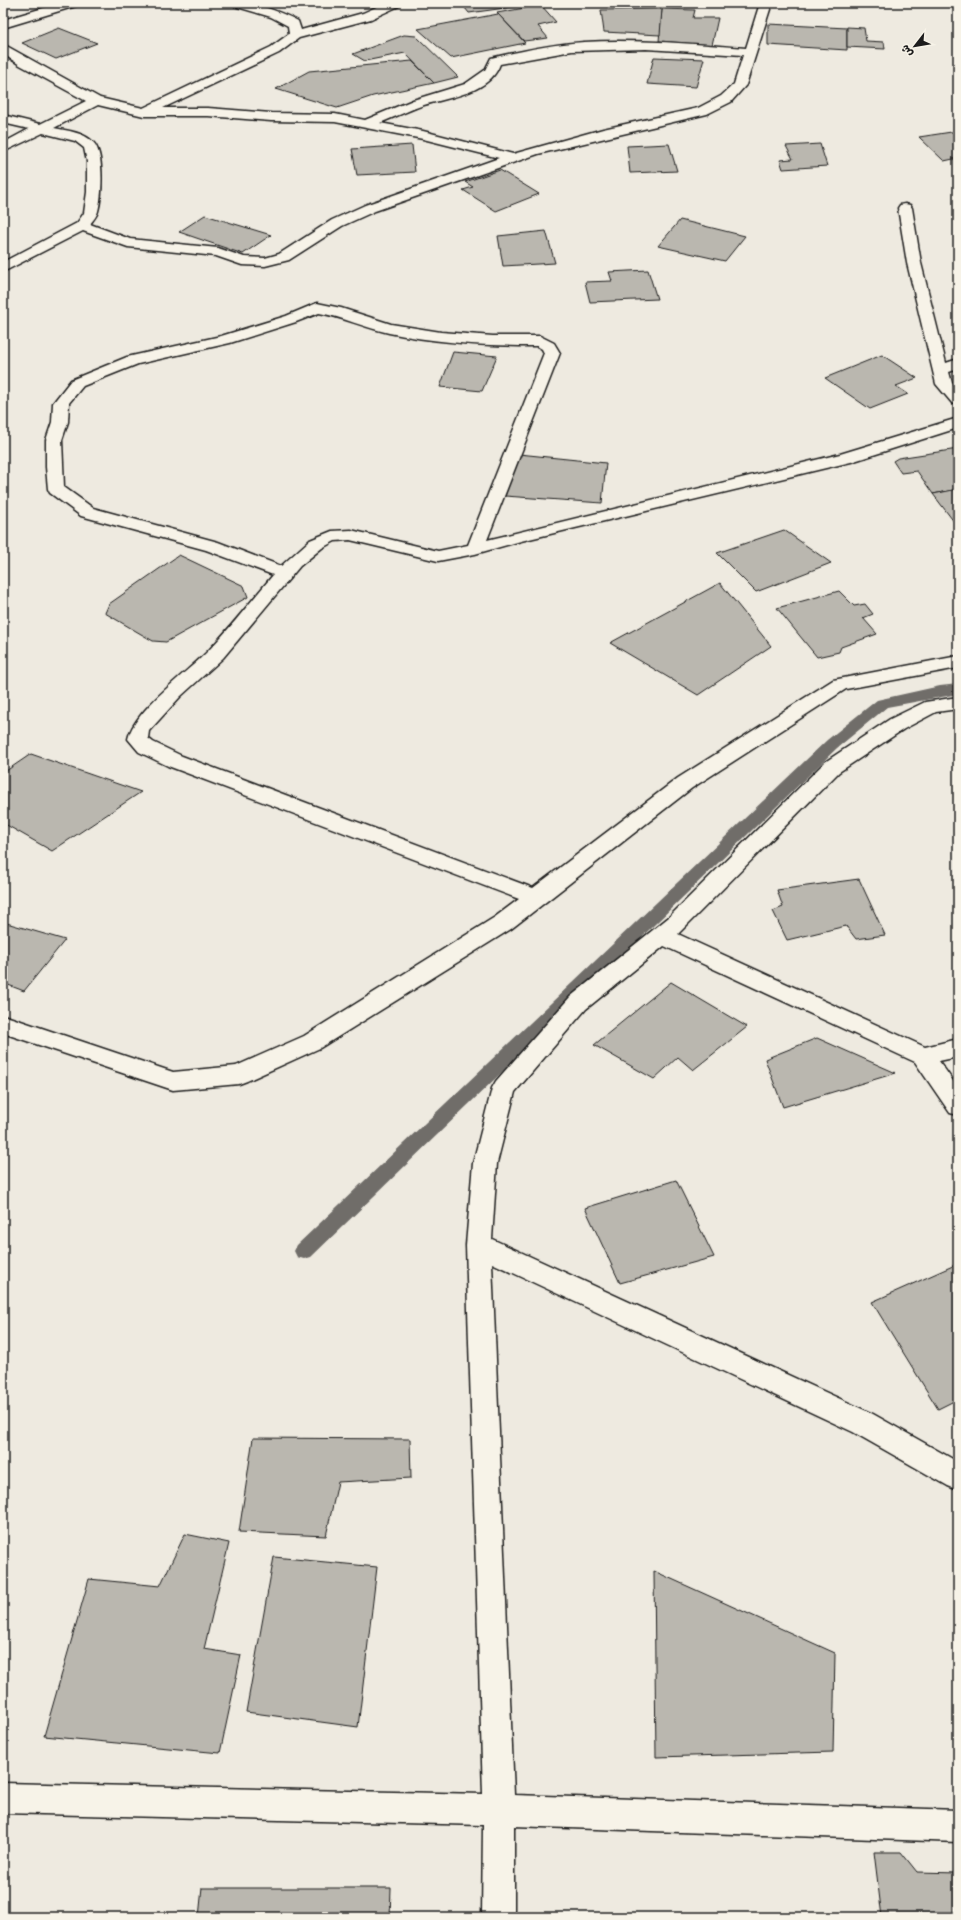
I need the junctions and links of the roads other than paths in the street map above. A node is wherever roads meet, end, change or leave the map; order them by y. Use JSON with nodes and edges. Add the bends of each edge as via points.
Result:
{"nodes":[{"id":1,"x":28,"y":3,"type":"edge"},
{"id":2,"x":72,"y":3,"type":"edge"},
{"id":3,"x":238,"y":3,"type":"edge"},
{"id":4,"x":395,"y":3,"type":"edge"},
{"id":5,"x":766,"y":3,"type":"edge"},
{"id":6,"x":38,"y":14,"type":"junction"},
{"id":7,"x":3,"y":24,"type":"edge"},
{"id":8,"x":295,"y":35,"type":"junction"},
{"id":9,"x":3,"y":48,"type":"edge"},
{"id":10,"x":751,"y":52,"type":"junction"},
{"id":11,"x":96,"y":101,"type":"junction"},
{"id":12,"x":144,"y":112,"type":"junction"},
{"id":13,"x":3,"y":119,"type":"edge"},
{"id":14,"x":366,"y":124,"type":"junction"},
{"id":15,"x":44,"y":128,"type":"junction"},
{"id":16,"x":3,"y":148,"type":"edge"},
{"id":17,"x":514,"y":158,"type":"junction"},
{"id":18,"x":905,"y":208,"type":"dead end"},
{"id":19,"x":82,"y":226,"type":"junction"},
{"id":20,"x":3,"y":268,"type":"edge"},
{"id":21,"x":958,"y":364,"type":"edge"},
{"id":22,"x":940,"y":370,"type":"junction"},
{"id":23,"x":958,"y":400,"type":"edge"},
{"id":24,"x":958,"y":423,"type":"edge"},
{"id":25,"x":475,"y":549,"type":"junction"},
{"id":26,"x":284,"y":573,"type":"junction"},
{"id":27,"x":958,"y":662,"type":"edge"},
{"id":28,"x":958,"y":703,"type":"edge"},
{"id":29,"x":537,"y":898,"type":"junction"},
{"id":30,"x":661,"y":935,"type":"junction"},
{"id":31,"x":3,"y":1024,"type":"edge"},
{"id":32,"x":958,"y":1048,"type":"edge"},
{"id":33,"x":923,"y":1056,"type":"junction"},
{"id":34,"x":958,"y":1106,"type":"edge"},
{"id":35,"x":479,"y":1245,"type":"junction"},
{"id":36,"x":958,"y":1477,"type":"edge"},
{"id":37,"x":3,"y":1798,"type":"edge"},
{"id":38,"x":499,"y":1810,"type":"junction"},
{"id":39,"x":958,"y":1826,"type":"edge"},
{"id":40,"x":498,"y":1917,"type":"edge"}],
"edges":[{"from":1,"to":6,"type":"street"},
{"from":2,"to":6,"type":"street"},
{"from":3,"to":8,"type":"street","via":[[275,14],[294,24]]},
{"from":4,"to":8,"type":"street","via":[[367,16]]},
{"from":5,"to":10,"type":"street"},
{"from":6,"to":7,"type":"street"},
{"from":8,"to":12,"type":"street","via":[[275,50]]},
{"from":9,"to":11,"type":"street"},
{"from":10,"to":14,"type":"street","via":[[642,46],[582,46],[536,52],[495,61],[491,72],[470,86],[418,102]]},
{"from":10,"to":17,"type":"street","via":[[740,85],[726,99],[702,111],[603,133]]},
{"from":11,"to":12,"type":"street"},
{"from":11,"to":15,"type":"street"},
{"from":12,"to":14,"type":"street","via":[[208,112],[271,117],[335,118]]},
{"from":13,"to":15,"type":"street"},
{"from":14,"to":17,"type":"street","via":[[423,135]]},
{"from":15,"to":16,"type":"street"},
{"from":15,"to":19,"type":"street","via":[[80,138],[90,146],[94,162],[93,205]]},
{"from":17,"to":19,"type":"street","via":[[370,208],[338,223],[284,257],[265,262],[242,261],[218,252],[128,243]]},
{"from":18,"to":22,"type":"street","via":[[919,286]]},
{"from":19,"to":20,"type":"street"},
{"from":21,"to":22,"type":"street"},
{"from":22,"to":23,"type":"street","via":[[944,384]]},
{"from":24,"to":25,"type":"street","via":[[845,458]]},
{"from":25,"to":26,"type":"street","via":[[438,556],[351,535],[332,536],[316,544]]},
{"from":25,"to":26,"type":"street","via":[[552,353],[549,346],[540,341],[440,337],[388,328],[336,311],[317,308],[226,340],[133,360],[77,382],[61,403],[60,422],[54,440],[56,489],[87,512],[212,546]]},
{"from":26,"to":29,"type":"street","via":[[216,654],[173,692],[140,729],[138,739],[146,747],[175,761]]},
{"from":27,"to":29,"type":"street","via":[[840,684],[684,783]]},
{"from":28,"to":30,"type":"street","via":[[932,706],[897,724],[832,767]]},
{"from":29,"to":31,"type":"street","via":[[503,923],[312,1042],[239,1075],[173,1081]]},
{"from":30,"to":33,"type":"street"},
{"from":30,"to":35,"type":"street","via":[[578,1003],[504,1088],[485,1163]]},
{"from":32,"to":33,"type":"street"},
{"from":33,"to":34,"type":"street"},
{"from":35,"to":36,"type":"street","via":[[864,1423]]},
{"from":35,"to":38,"type":"street"},
{"from":37,"to":38,"type":"street"},
{"from":38,"to":39,"type":"street"},
{"from":38,"to":40,"type":"street"}]}
